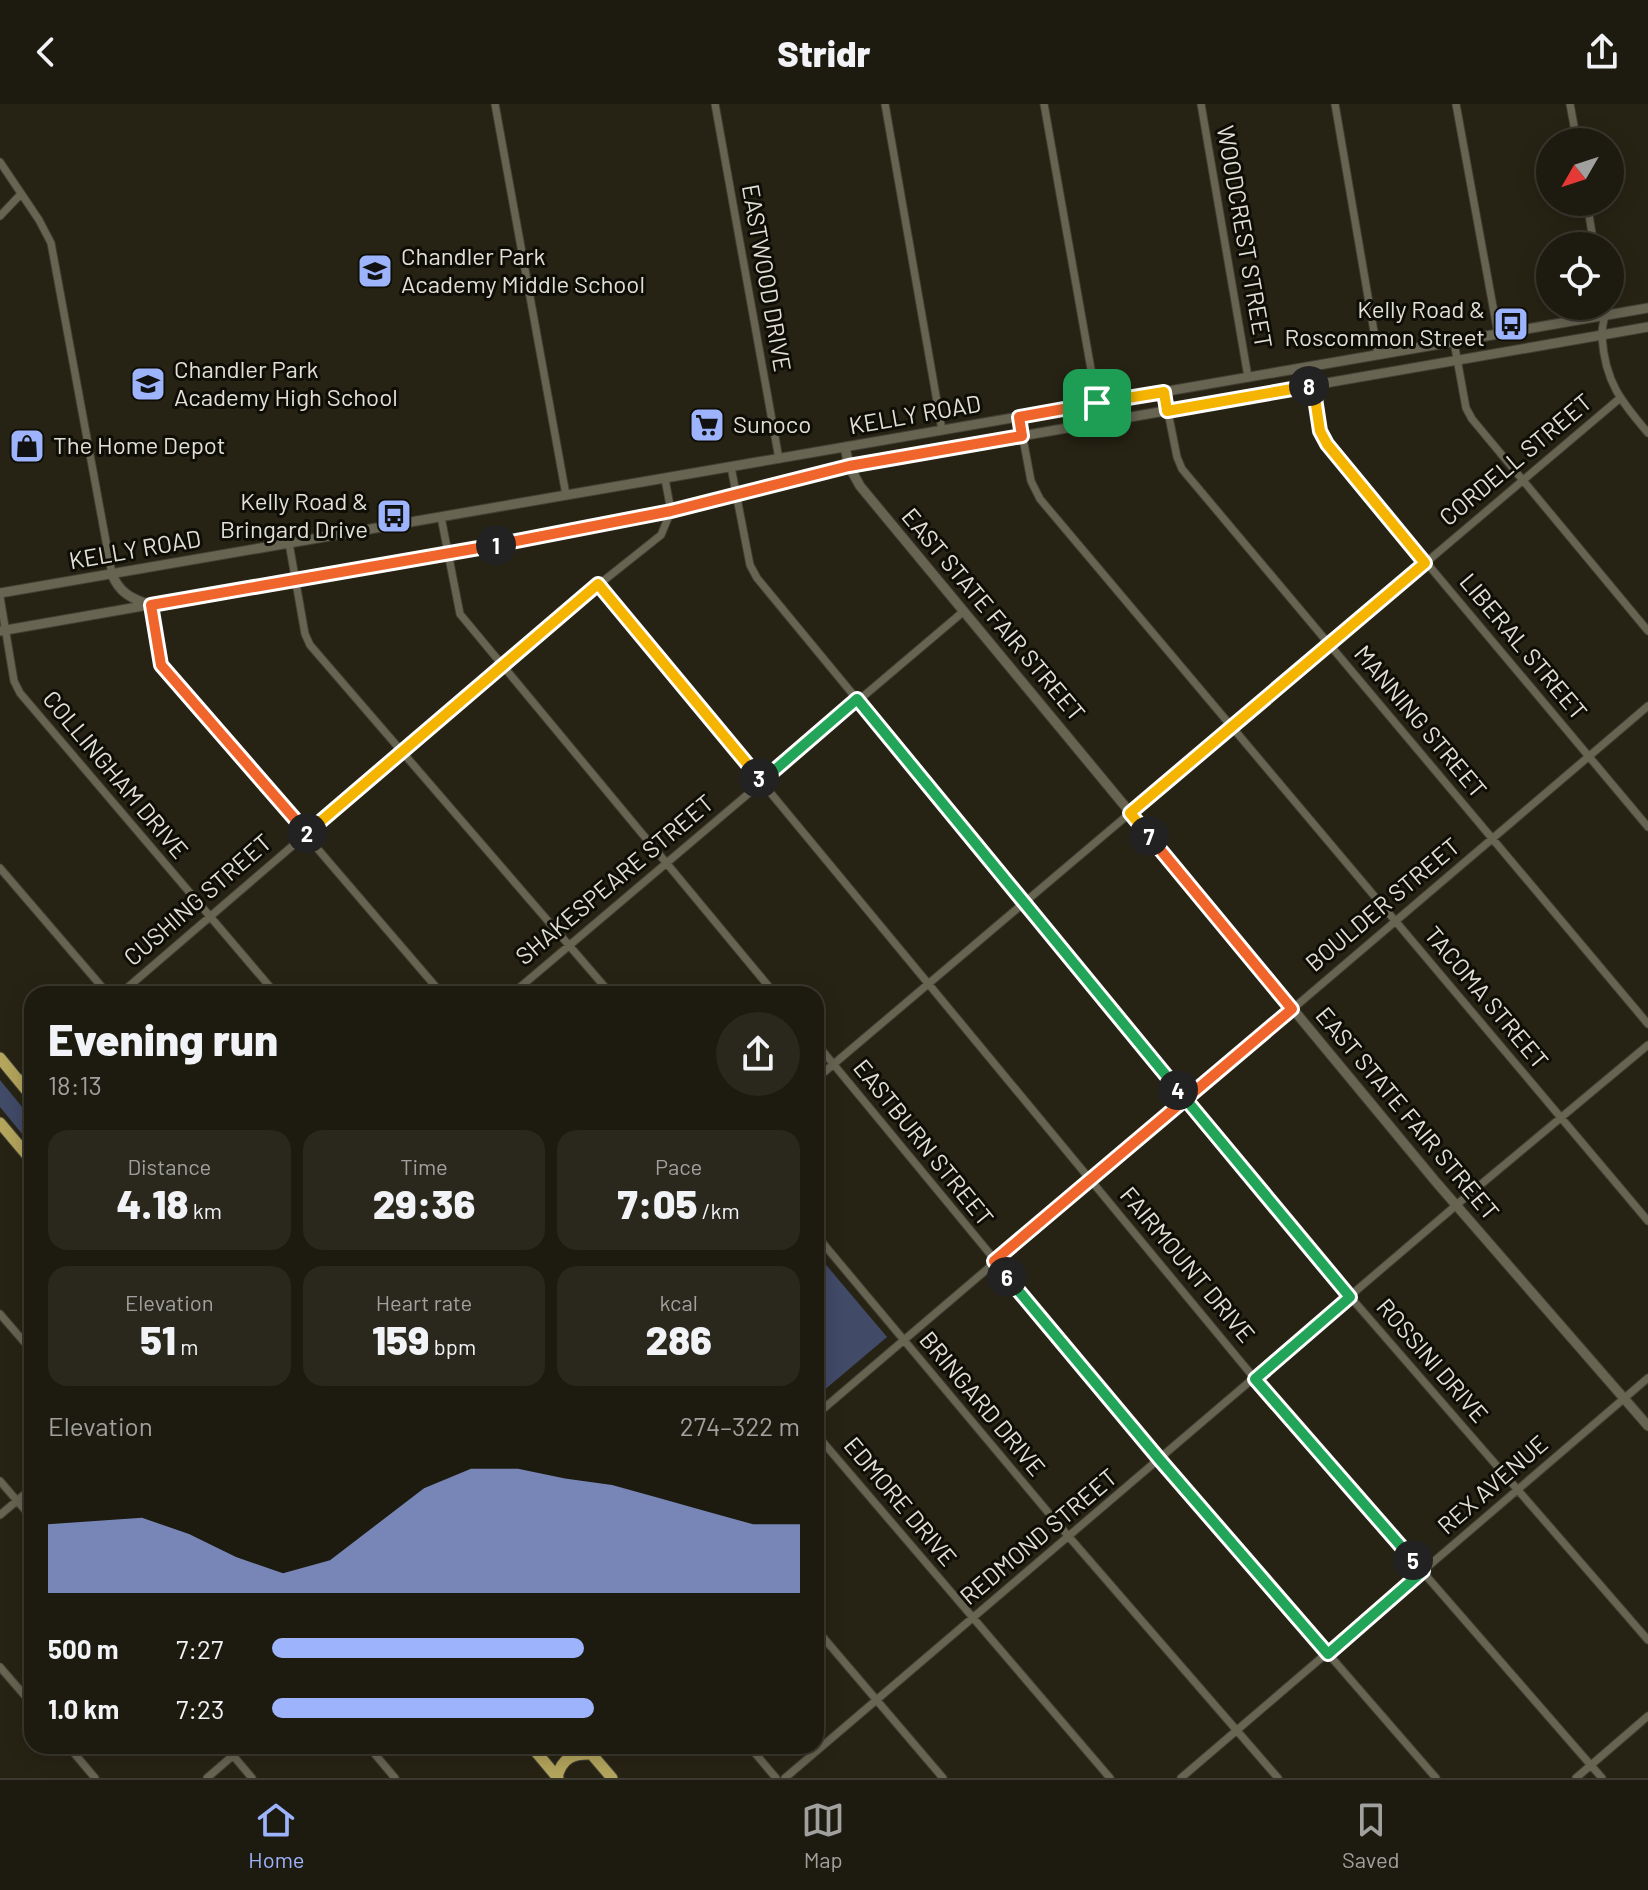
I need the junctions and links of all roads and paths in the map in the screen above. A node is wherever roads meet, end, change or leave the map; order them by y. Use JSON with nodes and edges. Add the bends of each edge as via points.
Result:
{"nodes":[{"id":1,"x":495,"y":104,"type":"edge"},
{"id":2,"x":715,"y":104,"type":"edge"},
{"id":3,"x":885,"y":104,"type":"edge"},
{"id":4,"x":1044,"y":104,"type":"edge"},
{"id":5,"x":1201,"y":104,"type":"edge"},
{"id":6,"x":1335,"y":104,"type":"edge"},
{"id":7,"x":1458,"y":104,"type":"edge"},
{"id":8,"x":1570,"y":104,"type":"edge"},
{"id":9,"x":1574,"y":128,"type":"edge"},
{"id":10,"x":0,"y":162,"type":"edge"},
{"id":11,"x":20,"y":195,"type":"junction"},
{"id":12,"x":0,"y":216,"type":"edge"},
{"id":13,"x":1648,"y":308,"type":"edge"},
{"id":14,"x":1624,"y":309,"type":"edge"},
{"id":15,"x":1560,"y":320,"type":"edge"},
{"id":16,"x":1604,"y":320,"type":"edge"},
{"id":17,"x":1648,"y":327,"type":"edge"},
{"id":18,"x":1498,"y":334,"type":"junction"},
{"id":19,"x":1602,"y":335,"type":"junction"},
{"id":20,"x":1454,"y":342,"type":"junction"},
{"id":21,"x":1378,"y":355,"type":"junction"},
{"id":22,"x":1457,"y":360,"type":"junction"},
{"id":23,"x":1313,"y":366,"type":"junction"},
{"id":24,"x":1248,"y":377,"type":"junction"},
{"id":25,"x":1313,"y":385,"type":"junction"},
{"id":26,"x":1164,"y":392,"type":"junction"},
{"id":27,"x":1619,"y":399,"type":"junction"},
{"id":28,"x":1097,"y":403,"type":"junction"},
{"id":29,"x":1167,"y":411,"type":"junction"},
{"id":30,"x":1019,"y":417,"type":"junction"},
{"id":31,"x":942,"y":430,"type":"junction"},
{"id":32,"x":1648,"y":433,"type":"edge"},
{"id":33,"x":1022,"y":436,"type":"junction"},
{"id":34,"x":845,"y":447,"type":"junction"},
{"id":35,"x":779,"y":459,"type":"junction"},
{"id":36,"x":849,"y":466,"type":"junction"},
{"id":37,"x":731,"y":467,"type":"junction"},
{"id":38,"x":665,"y":479,"type":"junction"},
{"id":39,"x":1523,"y":482,"type":"junction"},
{"id":40,"x":566,"y":495,"type":"junction"},
{"id":41,"x":735,"y":496,"type":"junction"},
{"id":42,"x":671,"y":511,"type":"junction"},
{"id":43,"x":441,"y":517,"type":"junction"},
{"id":44,"x":289,"y":543,"type":"junction"},
{"id":45,"x":447,"y":553,"type":"junction"},
{"id":46,"x":1425,"y":563,"type":"junction"},
{"id":47,"x":112,"y":574,"type":"junction"},
{"id":48,"x":295,"y":580,"type":"junction"},
{"id":49,"x":598,"y":584,"type":"junction"},
{"id":50,"x":0,"y":595,"type":"edge"},
{"id":51,"x":151,"y":605,"type":"junction"},
{"id":52,"x":964,"y":611,"type":"junction"},
{"id":53,"x":3,"y":630,"type":"edge"},
{"id":54,"x":1648,"y":631,"type":"edge"},
{"id":55,"x":1328,"y":645,"type":"junction"},
{"id":56,"x":502,"y":665,"type":"junction"},
{"id":57,"x":857,"y":699,"type":"junction"},
{"id":58,"x":1648,"y":706,"type":"edge"},
{"id":59,"x":1232,"y":727,"type":"junction"},
{"id":60,"x":401,"y":752,"type":"junction"},
{"id":61,"x":1589,"y":756,"type":"junction"},
{"id":62,"x":762,"y":781,"type":"junction"},
{"id":63,"x":1130,"y":813,"type":"junction"},
{"id":64,"x":1648,"y":827,"type":"edge"},
{"id":65,"x":305,"y":834,"type":"junction"},
{"id":66,"x":1492,"y":839,"type":"junction"},
{"id":67,"x":665,"y":862,"type":"junction"},
{"id":68,"x":0,"y":868,"type":"edge"},
{"id":69,"x":1025,"y":904,"type":"junction"},
{"id":70,"x":209,"y":917,"type":"junction"},
{"id":71,"x":1395,"y":921,"type":"junction"},
{"id":72,"x":568,"y":945,"type":"junction"},
{"id":73,"x":929,"y":984,"type":"junction"},
{"id":74,"x":101,"y":986,"type":"edge"},
{"id":75,"x":129,"y":986,"type":"edge"},
{"id":76,"x":269,"y":986,"type":"edge"},
{"id":77,"x":435,"y":986,"type":"edge"},
{"id":78,"x":521,"y":986,"type":"edge"},
{"id":79,"x":604,"y":986,"type":"edge"},
{"id":80,"x":768,"y":986,"type":"edge"},
{"id":81,"x":1292,"y":1009,"type":"junction"},
{"id":82,"x":1648,"y":1024,"type":"edge"},
{"id":83,"x":1648,"y":1045,"type":"edge"},
{"id":84,"x":824,"y":1053,"type":"edge"},
{"id":85,"x":1,"y":1059,"type":"edge"},
{"id":86,"x":833,"y":1064,"type":"junction"},
{"id":87,"x":824,"y":1072,"type":"edge"},
{"id":88,"x":24,"y":1077,"type":"edge"},
{"id":89,"x":19,"y":1081,"type":"junction"},
{"id":90,"x":24,"y":1087,"type":"edge"},
{"id":91,"x":1185,"y":1099,"type":"junction"},
{"id":92,"x":1561,"y":1119,"type":"junction"},
{"id":93,"x":0,"y":1123,"type":"edge"},
{"id":94,"x":24,"y":1152,"type":"edge"},
{"id":95,"x":1090,"y":1180,"type":"junction"},
{"id":96,"x":1457,"y":1205,"type":"junction"},
{"id":97,"x":1648,"y":1221,"type":"edge"},
{"id":98,"x":824,"y":1245,"type":"edge"},
{"id":99,"x":994,"y":1261,"type":"junction"},
{"id":100,"x":1350,"y":1297,"type":"junction"},
{"id":101,"x":0,"y":1314,"type":"edge"},
{"id":102,"x":902,"y":1340,"type":"junction"},
{"id":103,"x":24,"y":1342,"type":"edge"},
{"id":104,"x":1648,"y":1378,"type":"edge"},
{"id":105,"x":1255,"y":1379,"type":"junction"},
{"id":106,"x":1624,"y":1398,"type":"junction"},
{"id":107,"x":824,"y":1408,"type":"edge"},
{"id":108,"x":1648,"y":1426,"type":"edge"},
{"id":109,"x":824,"y":1443,"type":"edge"},
{"id":110,"x":1160,"y":1460,"type":"junction"},
{"id":111,"x":0,"y":1481,"type":"edge"},
{"id":112,"x":1517,"y":1490,"type":"junction"},
{"id":113,"x":24,"y":1495,"type":"edge"},
{"id":114,"x":17,"y":1501,"type":"junction"},
{"id":115,"x":24,"y":1509,"type":"edge"},
{"id":116,"x":0,"y":1515,"type":"edge"},
{"id":117,"x":1069,"y":1537,"type":"junction"},
{"id":118,"x":1423,"y":1571,"type":"junction"},
{"id":119,"x":974,"y":1619,"type":"junction"},
{"id":120,"x":824,"y":1638,"type":"edge"},
{"id":121,"x":1648,"y":1640,"type":"edge"},
{"id":122,"x":1328,"y":1654,"type":"junction"},
{"id":123,"x":0,"y":1667,"type":"edge"},
{"id":124,"x":24,"y":1695,"type":"edge"},
{"id":125,"x":877,"y":1700,"type":"junction"},
{"id":126,"x":1648,"y":1716,"type":"edge"},
{"id":127,"x":1237,"y":1731,"type":"junction"},
{"id":128,"x":824,"y":1745,"type":"edge"},
{"id":129,"x":75,"y":1754,"type":"edge"},
{"id":130,"x":375,"y":1754,"type":"edge"},
{"id":131,"x":538,"y":1754,"type":"edge"},
{"id":132,"x":578,"y":1754,"type":"edge"},
{"id":133,"x":591,"y":1754,"type":"edge"},
{"id":134,"x":756,"y":1754,"type":"edge"},
{"id":135,"x":813,"y":1754,"type":"edge"},
{"id":136,"x":233,"y":1756,"type":"joint"},
{"id":137,"x":1591,"y":1765,"type":"junction"},
{"id":138,"x":557,"y":1777,"type":"edge"},
{"id":139,"x":95,"y":1778,"type":"edge"},
{"id":140,"x":207,"y":1778,"type":"edge"},
{"id":141,"x":252,"y":1778,"type":"edge"},
{"id":142,"x":395,"y":1778,"type":"edge"},
{"id":143,"x":612,"y":1778,"type":"edge"},
{"id":144,"x":776,"y":1778,"type":"edge"},
{"id":145,"x":785,"y":1778,"type":"edge"},
{"id":146,"x":943,"y":1778,"type":"edge"},
{"id":147,"x":1110,"y":1778,"type":"edge"},
{"id":148,"x":1181,"y":1778,"type":"edge"},
{"id":149,"x":1278,"y":1778,"type":"edge"},
{"id":150,"x":1436,"y":1778,"type":"edge"},
{"id":151,"x":1576,"y":1778,"type":"edge"},
{"id":152,"x":1602,"y":1778,"type":"edge"}],
"edges":[{"from":1,"to":40,"type":"street"},
{"from":2,"to":35,"type":"street","name":"EASTWOOD DRIVE"},
{"from":3,"to":31,"type":"street"},
{"from":4,"to":28,"type":"street"},
{"from":5,"to":24,"type":"street","name":"WOODCREST STREET"},
{"from":6,"to":21,"type":"street"},
{"from":7,"to":18,"type":"street"},
{"from":8,"to":9,"type":"street"},
{"from":10,"to":11,"type":"street"},
{"from":11,"to":12,"type":"street"},
{"from":11,"to":47,"type":"street","via":[[51,243]]},
{"from":13,"to":14,"type":"street","name":"KELLY ROAD"},
{"from":15,"to":18,"type":"street","name":"KELLY ROAD"},
{"from":16,"to":19,"type":"street"},
{"from":17,"to":19,"type":"street","name":"KELLY ROAD"},
{"from":18,"to":20,"type":"street","name":"KELLY ROAD"},
{"from":19,"to":22,"type":"street","name":"KELLY ROAD"},
{"from":19,"to":27,"type":"street"},
{"from":20,"to":21,"type":"street","name":"KELLY ROAD"},
{"from":20,"to":22,"type":"street"},
{"from":21,"to":23,"type":"street","name":"KELLY ROAD"},
{"from":22,"to":25,"type":"street","name":"KELLY ROAD"},
{"from":22,"to":39,"type":"street","via":[[1469,415]]},
{"from":23,"to":24,"type":"street","name":"KELLY ROAD"},
{"from":23,"to":25,"type":"street","name":"LIBERAL STREET"},
{"from":24,"to":26,"type":"street","name":"KELLY ROAD"},
{"from":25,"to":29,"type":"street","name":"KELLY ROAD"},
{"from":25,"to":46,"type":"street","name":"LIBERAL STREET","via":[[1327,444]]},
{"from":26,"to":28,"type":"street","name":"KELLY ROAD"},
{"from":26,"to":29,"type":"street","name":"MANNING STREET"},
{"from":27,"to":32,"type":"street"},
{"from":27,"to":39,"type":"street","name":"CORDELL STREET"},
{"from":28,"to":30,"type":"street","name":"KELLY ROAD"},
{"from":29,"to":33,"type":"street","name":"KELLY ROAD"},
{"from":29,"to":55,"type":"street","name":"MANNING STREET","via":[[1182,469]]},
{"from":30,"to":31,"type":"street","name":"KELLY ROAD"},
{"from":30,"to":33,"type":"street","name":"TACOMA STREET"},
{"from":31,"to":34,"type":"street","name":"KELLY ROAD"},
{"from":33,"to":36,"type":"street","name":"KELLY ROAD"},
{"from":33,"to":59,"type":"street","name":"TACOMA STREET","via":[[1040,499]]},
{"from":34,"to":35,"type":"street","name":"KELLY ROAD"},
{"from":34,"to":36,"type":"street","name":"EAST STATE FAIR STREET"},
{"from":35,"to":37,"type":"street","name":"KELLY ROAD"},
{"from":36,"to":41,"type":"street","name":"KELLY ROAD"},
{"from":36,"to":52,"type":"street","name":"EAST STATE FAIR STREET"},
{"from":37,"to":38,"type":"street","name":"KELLY ROAD"},
{"from":37,"to":41,"type":"street","name":"ROSSINI DRIVE"},
{"from":38,"to":40,"type":"street","name":"KELLY ROAD"},
{"from":38,"to":42,"type":"street"},
{"from":39,"to":46,"type":"street","name":"CORDELL STREET"},
{"from":39,"to":54,"type":"street"},
{"from":40,"to":43,"type":"street","name":"KELLY ROAD"},
{"from":41,"to":42,"type":"street","name":"KELLY ROAD"},
{"from":41,"to":57,"type":"street","name":"ROSSINI DRIVE","via":[[753,573]]},
{"from":42,"to":45,"type":"street","name":"KELLY ROAD"},
{"from":42,"to":49,"type":"street","name":"CUSHING STREET","via":[[661,535]]},
{"from":43,"to":44,"type":"street","name":"KELLY ROAD"},
{"from":43,"to":45,"type":"street"},
{"from":44,"to":47,"type":"street","name":"KELLY ROAD"},
{"from":44,"to":48,"type":"street"},
{"from":45,"to":48,"type":"street","name":"KELLY ROAD"},
{"from":45,"to":56,"type":"street","via":[[457,610]]},
{"from":46,"to":55,"type":"street","name":"CORDELL STREET"},
{"from":46,"to":61,"type":"street","name":"LIBERAL STREET"},
{"from":47,"to":50,"type":"street","name":"KELLY ROAD"},
{"from":47,"to":51,"type":"street","via":[[126,595]]},
{"from":48,"to":51,"type":"street","name":"KELLY ROAD"},
{"from":48,"to":60,"type":"street","via":[[310,645]]},
{"from":49,"to":56,"type":"street","name":"CUSHING STREET"},
{"from":49,"to":62,"type":"street","name":"FAIRMOUNT DRIVE"},
{"from":50,"to":53,"type":"street","name":"COLLINGHAM DRIVE"},
{"from":51,"to":53,"type":"street","name":"KELLY ROAD"},
{"from":51,"to":65,"type":"street","via":[[161,665]]},
{"from":52,"to":57,"type":"street","name":"SHAKESPEARE STREET"},
{"from":52,"to":63,"type":"street","name":"EAST STATE FAIR STREET"},
{"from":53,"to":70,"type":"street","name":"COLLINGHAM DRIVE","via":[[20,693]]},
{"from":55,"to":59,"type":"street","name":"CORDELL STREET"},
{"from":55,"to":66,"type":"street","name":"MANNING STREET"},
{"from":56,"to":60,"type":"street","name":"CUSHING STREET"},
{"from":56,"to":67,"type":"street"},
{"from":57,"to":62,"type":"street","name":"SHAKESPEARE STREET"},
{"from":57,"to":69,"type":"street","name":"ROSSINI DRIVE"},
{"from":58,"to":61,"type":"street","name":"BOULDER STREET"},
{"from":59,"to":63,"type":"street","name":"CORDELL STREET"},
{"from":59,"to":71,"type":"street","name":"TACOMA STREET"},
{"from":60,"to":65,"type":"street","name":"CUSHING STREET"},
{"from":60,"to":72,"type":"street"},
{"from":61,"to":64,"type":"street","name":"LIBERAL STREET"},
{"from":61,"to":66,"type":"street","name":"BOULDER STREET"},
{"from":62,"to":67,"type":"street","name":"SHAKESPEARE STREET"},
{"from":62,"to":73,"type":"street","name":"FAIRMOUNT DRIVE"},
{"from":63,"to":69,"type":"street","name":"CORDELL STREET"},
{"from":63,"to":81,"type":"street","name":"EAST STATE FAIR STREET"},
{"from":65,"to":70,"type":"street","name":"CUSHING STREET"},
{"from":65,"to":77,"type":"street"},
{"from":66,"to":71,"type":"street","name":"BOULDER STREET"},
{"from":66,"to":82,"type":"street","name":"MANNING STREET"},
{"from":67,"to":72,"type":"street","name":"SHAKESPEARE STREET"},
{"from":67,"to":80,"type":"street"},
{"from":68,"to":74,"type":"street"},
{"from":69,"to":73,"type":"street","name":"CORDELL STREET"},
{"from":69,"to":91,"type":"street","name":"ROSSINI DRIVE"},
{"from":70,"to":75,"type":"street","name":"CUSHING STREET"},
{"from":70,"to":76,"type":"street","name":"COLLINGHAM DRIVE"},
{"from":71,"to":81,"type":"street","name":"BOULDER STREET"},
{"from":71,"to":92,"type":"street","name":"TACOMA STREET"},
{"from":72,"to":78,"type":"street","name":"SHAKESPEARE STREET"},
{"from":72,"to":79,"type":"street"},
{"from":73,"to":86,"type":"street","name":"CORDELL STREET"},
{"from":73,"to":95,"type":"street","name":"FAIRMOUNT DRIVE"},
{"from":81,"to":91,"type":"street","name":"BOULDER STREET"},
{"from":81,"to":96,"type":"street","name":"EAST STATE FAIR STREET"},
{"from":83,"to":92,"type":"street","name":"REDMOND STREET"},
{"from":84,"to":86,"type":"street","name":"EASTBURN STREET"},
{"from":85,"to":89,"type":"highway"},
{"from":86,"to":87,"type":"street","name":"CORDELL STREET"},
{"from":86,"to":99,"type":"street","name":"EASTBURN STREET"},
{"from":88,"to":89,"type":"street"},
{"from":89,"to":90,"type":"highway"},
{"from":91,"to":95,"type":"street","name":"BOULDER STREET"},
{"from":91,"to":100,"type":"street","name":"ROSSINI DRIVE"},
{"from":92,"to":96,"type":"street","name":"REDMOND STREET"},
{"from":92,"to":97,"type":"street","name":"TACOMA STREET"},
{"from":93,"to":94,"type":"highway"},
{"from":95,"to":99,"type":"street","name":"BOULDER STREET"},
{"from":95,"to":105,"type":"street","name":"FAIRMOUNT DRIVE"},
{"from":96,"to":100,"type":"street","name":"REDMOND STREET"},
{"from":96,"to":106,"type":"street","name":"EAST STATE FAIR STREET"},
{"from":98,"to":102,"type":"street","name":"BRINGARD DRIVE"},
{"from":99,"to":102,"type":"street","name":"BOULDER STREET"},
{"from":99,"to":110,"type":"street","name":"EASTBURN STREET"},
{"from":100,"to":105,"type":"street","name":"REDMOND STREET"},
{"from":100,"to":112,"type":"street","name":"ROSSINI DRIVE"},
{"from":101,"to":103,"type":"street"},
{"from":102,"to":107,"type":"street","name":"BOULDER STREET"},
{"from":102,"to":117,"type":"street","name":"BRINGARD DRIVE"},
{"from":104,"to":106,"type":"street","name":"REX AVENUE"},
{"from":105,"to":110,"type":"street","name":"REDMOND STREET"},
{"from":105,"to":118,"type":"street","name":"FAIRMOUNT DRIVE"},
{"from":106,"to":108,"type":"street","name":"EAST STATE FAIR STREET"},
{"from":106,"to":112,"type":"street","name":"REX AVENUE"},
{"from":109,"to":119,"type":"street","name":"EDMORE DRIVE"},
{"from":110,"to":117,"type":"street","name":"REDMOND STREET"},
{"from":110,"to":122,"type":"street","name":"EASTBURN STREET"},
{"from":111,"to":114,"type":"street"},
{"from":112,"to":118,"type":"street","name":"REX AVENUE"},
{"from":112,"to":121,"type":"street","name":"ROSSINI DRIVE"},
{"from":113,"to":114,"type":"street"},
{"from":114,"to":115,"type":"street"},
{"from":114,"to":116,"type":"street"},
{"from":117,"to":119,"type":"street","name":"REDMOND STREET"},
{"from":117,"to":127,"type":"street","name":"BRINGARD DRIVE"},
{"from":118,"to":122,"type":"street","name":"REX AVENUE"},
{"from":118,"to":137,"type":"street","name":"FAIRMOUNT DRIVE"},
{"from":119,"to":125,"type":"street","name":"REDMOND STREET"},
{"from":119,"to":147,"type":"street","name":"EDMORE DRIVE"},
{"from":120,"to":125,"type":"street"},
{"from":122,"to":127,"type":"street","name":"REX AVENUE"},
{"from":122,"to":150,"type":"street","name":"EASTBURN STREET"},
{"from":123,"to":124,"type":"street"},
{"from":125,"to":128,"type":"street","name":"REDMOND STREET"},
{"from":125,"to":146,"type":"street"},
{"from":126,"to":137,"type":"street"},
{"from":127,"to":148,"type":"street","name":"REX AVENUE"},
{"from":127,"to":149,"type":"street","name":"BRINGARD DRIVE"},
{"from":129,"to":139,"type":"street"},
{"from":130,"to":142,"type":"street"},
{"from":131,"to":138,"type":"highway"},
{"from":132,"to":138,"type":"highway","via":[[567,1758]]},
{"from":133,"to":143,"type":"highway"},
{"from":134,"to":144,"type":"street"},
{"from":135,"to":145,"type":"street","name":"REDMOND STREET"},
{"from":136,"to":140,"type":"street"},
{"from":136,"to":141,"type":"street"},
{"from":137,"to":151,"type":"street"},
{"from":137,"to":152,"type":"street","name":"FAIRMOUNT DRIVE"}]}
